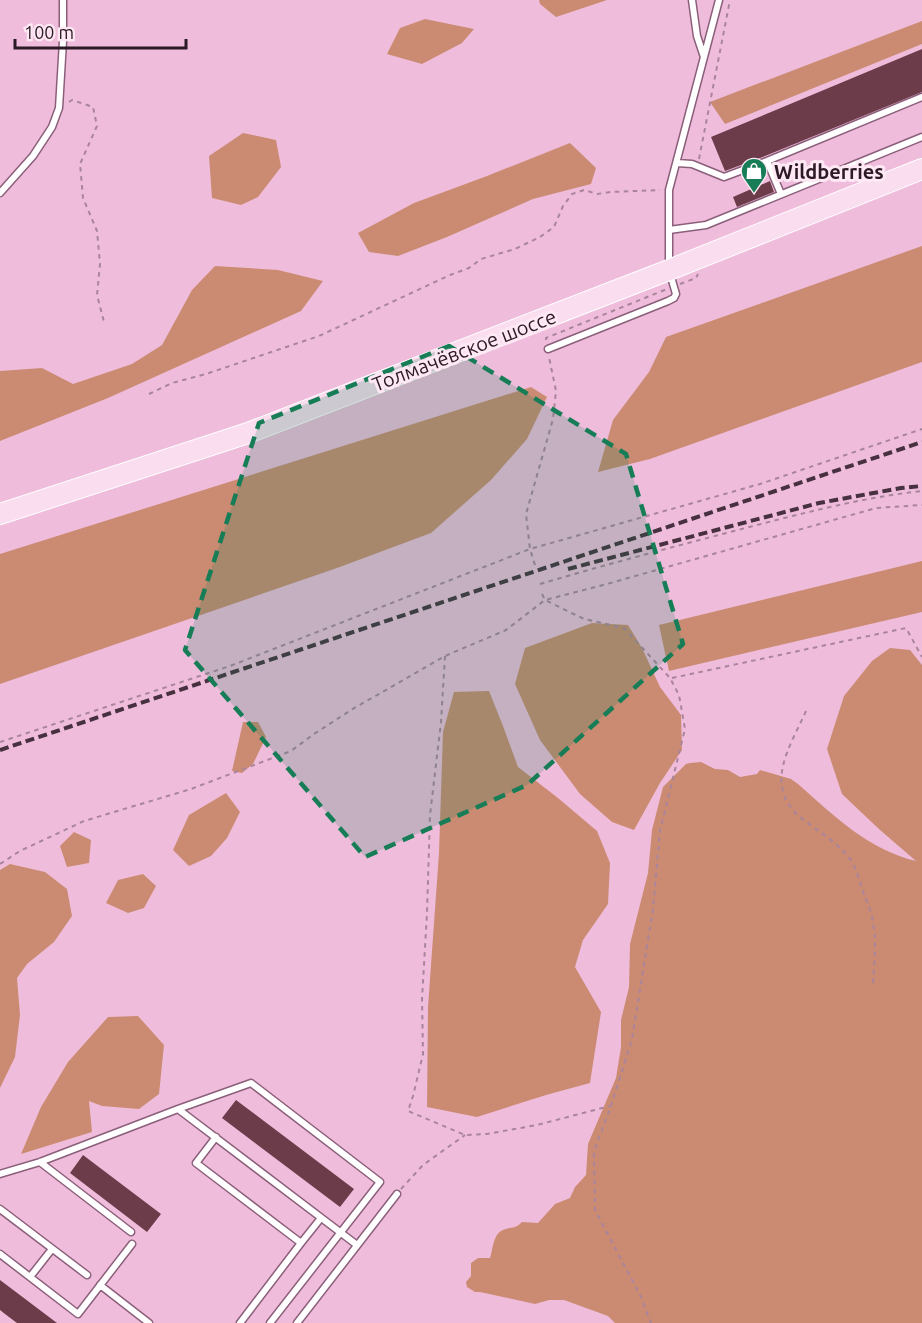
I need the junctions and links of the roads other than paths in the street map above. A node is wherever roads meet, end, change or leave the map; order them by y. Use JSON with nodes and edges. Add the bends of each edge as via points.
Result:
{"nodes":[{"id":1,"x":63,"y":0,"type":"edge"},
{"id":2,"x":692,"y":0,"type":"edge"},
{"id":3,"x":719,"y":0,"type":"edge"},
{"id":4,"x":704,"y":57,"type":"junction"},
{"id":5,"x":922,"y":97,"type":"edge"},
{"id":6,"x":922,"y":137,"type":"edge"},
{"id":7,"x":767,"y":160,"type":"junction"},
{"id":8,"x":676,"y":163,"type":"junction"},
{"id":9,"x":922,"y":170,"type":"edge"},
{"id":10,"x":0,"y":193,"type":"edge"},
{"id":11,"x":781,"y":194,"type":"junction"},
{"id":12,"x":669,"y":231,"type":"junction"},
{"id":13,"x":669,"y":270,"type":"junction"},
{"id":14,"x":548,"y":349,"type":"road end"},
{"id":15,"x":0,"y":514,"type":"edge"},
{"id":16,"x":178,"y":1108,"type":"junction"},
{"id":17,"x":216,"y":1137,"type":"junction"},
{"id":18,"x":39,"y":1162,"type":"junction"},
{"id":19,"x":0,"y":1174,"type":"edge"},
{"id":20,"x":397,"y":1194,"type":"road end"},
{"id":21,"x":0,"y":1209,"type":"edge"},
{"id":22,"x":321,"y":1218,"type":"junction"},
{"id":23,"x":131,"y":1232,"type":"dead end"},
{"id":24,"x":341,"y":1233,"type":"junction"},
{"id":25,"x":301,"y":1243,"type":"junction"},
{"id":26,"x":132,"y":1244,"type":"dead end"},
{"id":27,"x":357,"y":1245,"type":"junction"},
{"id":28,"x":52,"y":1249,"type":"junction"},
{"id":29,"x":0,"y":1254,"type":"edge"},
{"id":30,"x":87,"y":1275,"type":"dead end"},
{"id":31,"x":30,"y":1277,"type":"junction"},
{"id":32,"x":100,"y":1285,"type":"junction"},
{"id":33,"x":149,"y":1323,"type":"edge"},
{"id":34,"x":240,"y":1323,"type":"edge"},
{"id":35,"x":270,"y":1323,"type":"edge"},
{"id":36,"x":297,"y":1323,"type":"edge"}],
"edges":[{"from":1,"to":10,"type":"lane","via":[[59,108],[33,156]]},
{"from":2,"to":4,"type":"lane"},
{"from":3,"to":4,"type":"lane"},
{"from":4,"to":8,"type":"lane"},
{"from":5,"to":7,"type":"lane"},
{"from":6,"to":11,"type":"lane"},
{"from":7,"to":8,"type":"lane","via":[[724,177],[692,164]]},
{"from":7,"to":11,"type":"lane"},
{"from":8,"to":12,"type":"lane","via":[[669,190]]},
{"from":9,"to":13,"type":"main road","name":"Толмачёвское шоссе"},
{"from":11,"to":12,"type":"lane","via":[[706,225]]},
{"from":12,"to":13,"type":"lane"},
{"from":13,"to":14,"type":"lane","via":[[674,298]]},
{"from":13,"to":15,"type":"main road","name":"Толмачёвское шоссе","via":[[248,433]]},
{"from":16,"to":17,"type":"lane"},
{"from":16,"to":18,"type":"lane"},
{"from":16,"to":24,"type":"lane","via":[[251,1083],[380,1182]]},
{"from":17,"to":22,"type":"lane"},
{"from":17,"to":25,"type":"lane","via":[[196,1163]]},
{"from":18,"to":19,"type":"lane"},
{"from":18,"to":23,"type":"lane"},
{"from":20,"to":27,"type":"lane"},
{"from":21,"to":28,"type":"lane"},
{"from":22,"to":24,"type":"lane"},
{"from":22,"to":25,"type":"lane"},
{"from":24,"to":27,"type":"lane"},
{"from":24,"to":35,"type":"lane"},
{"from":25,"to":34,"type":"lane"},
{"from":26,"to":32,"type":"lane"},
{"from":27,"to":36,"type":"lane"},
{"from":28,"to":30,"type":"lane"},
{"from":28,"to":31,"type":"lane"},
{"from":29,"to":31,"type":"lane"},
{"from":31,"to":32,"type":"lane","via":[[78,1314]]},
{"from":32,"to":33,"type":"lane"}]}
